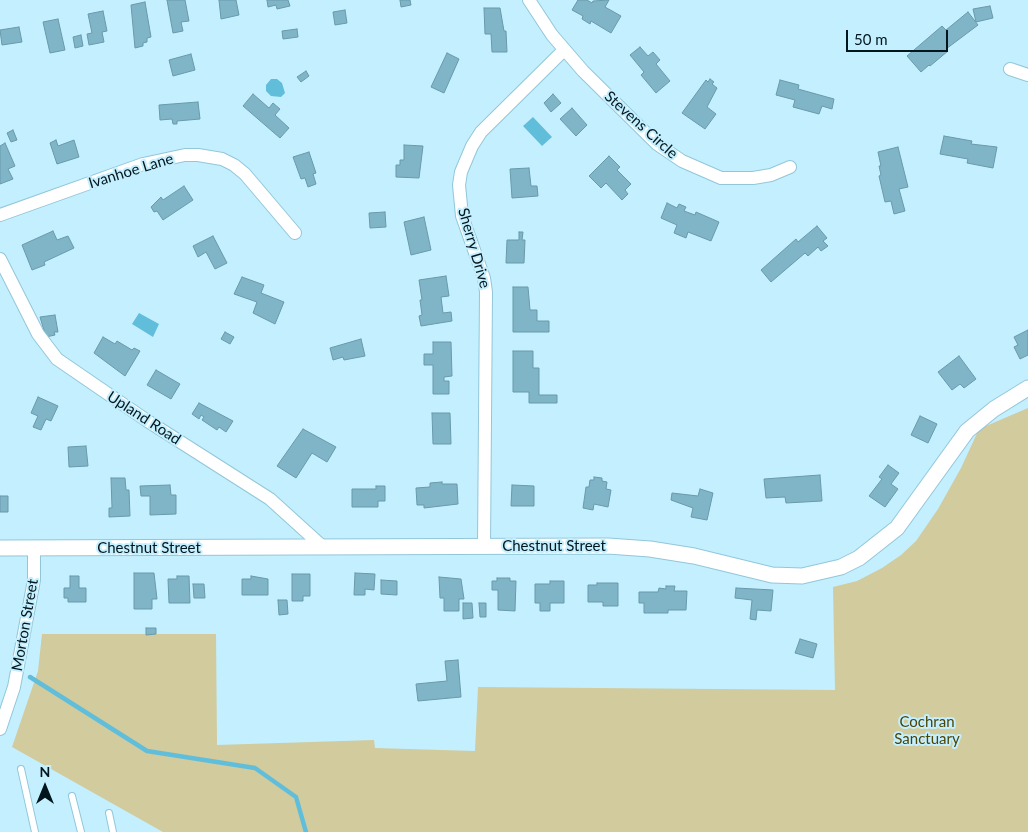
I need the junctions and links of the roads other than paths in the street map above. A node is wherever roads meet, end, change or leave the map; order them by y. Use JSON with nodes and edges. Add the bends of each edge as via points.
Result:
{"nodes":[{"id":1,"x":529,"y":0,"type":"edge"},
{"id":2,"x":564,"y":50,"type":"junction"},
{"id":3,"x":1010,"y":69,"type":"dead end"},
{"id":4,"x":1028,"y":75,"type":"edge"},
{"id":5,"x":790,"y":168,"type":"dead end"},
{"id":6,"x":0,"y":215,"type":"edge"},
{"id":7,"x":295,"y":233,"type":"dead end"},
{"id":8,"x":0,"y":259,"type":"edge"},
{"id":9,"x":1028,"y":388,"type":"edge"},
{"id":10,"x":484,"y":546,"type":"junction"},
{"id":11,"x":323,"y":547,"type":"junction"},
{"id":12,"x":0,"y":548,"type":"edge"},
{"id":13,"x":34,"y":548,"type":"junction"},
{"id":14,"x":0,"y":729,"type":"edge"},
{"id":15,"x":20,"y":769,"type":"dead end"},
{"id":16,"x":72,"y":796,"type":"dead end"},
{"id":17,"x":109,"y":813,"type":"dead end"},
{"id":18,"x":34,"y":832,"type":"edge"},
{"id":19,"x":81,"y":832,"type":"edge"},
{"id":20,"x":113,"y":832,"type":"edge"}],
"edges":[{"from":1,"to":2,"type":"street","name":"Stevens Circle"},
{"from":2,"to":5,"type":"street","name":"Stevens Circle","via":[[626,115],[657,144],[682,161],[722,178],[771,175]]},
{"from":2,"to":10,"type":"street","name":"Sherry Drive","via":[[481,132],[461,172],[462,216],[486,292]]},
{"from":3,"to":4,"type":"street"},
{"from":6,"to":7,"type":"street","name":"Ivanhoe Lane","via":[[143,164],[198,155],[222,159],[234,165]]},
{"from":8,"to":11,"type":"street","name":"Upland Road","via":[[38,334],[57,359],[264,495]]},
{"from":9,"to":10,"type":"street","name":"Chestnut Street","via":[[994,408],[966,431],[897,528],[859,558],[841,567],[802,576],[784,576],[650,549]]},
{"from":10,"to":11,"type":"street","name":"Chestnut Street"},
{"from":11,"to":13,"type":"street","name":"Chestnut Street"},
{"from":12,"to":13,"type":"street","name":"Chestnut Street"},
{"from":13,"to":14,"type":"street","name":"Morton Street","via":[[34,580],[14,687]]},
{"from":15,"to":18,"type":"lane"},
{"from":16,"to":19,"type":"lane"},
{"from":17,"to":20,"type":"lane"}]}
